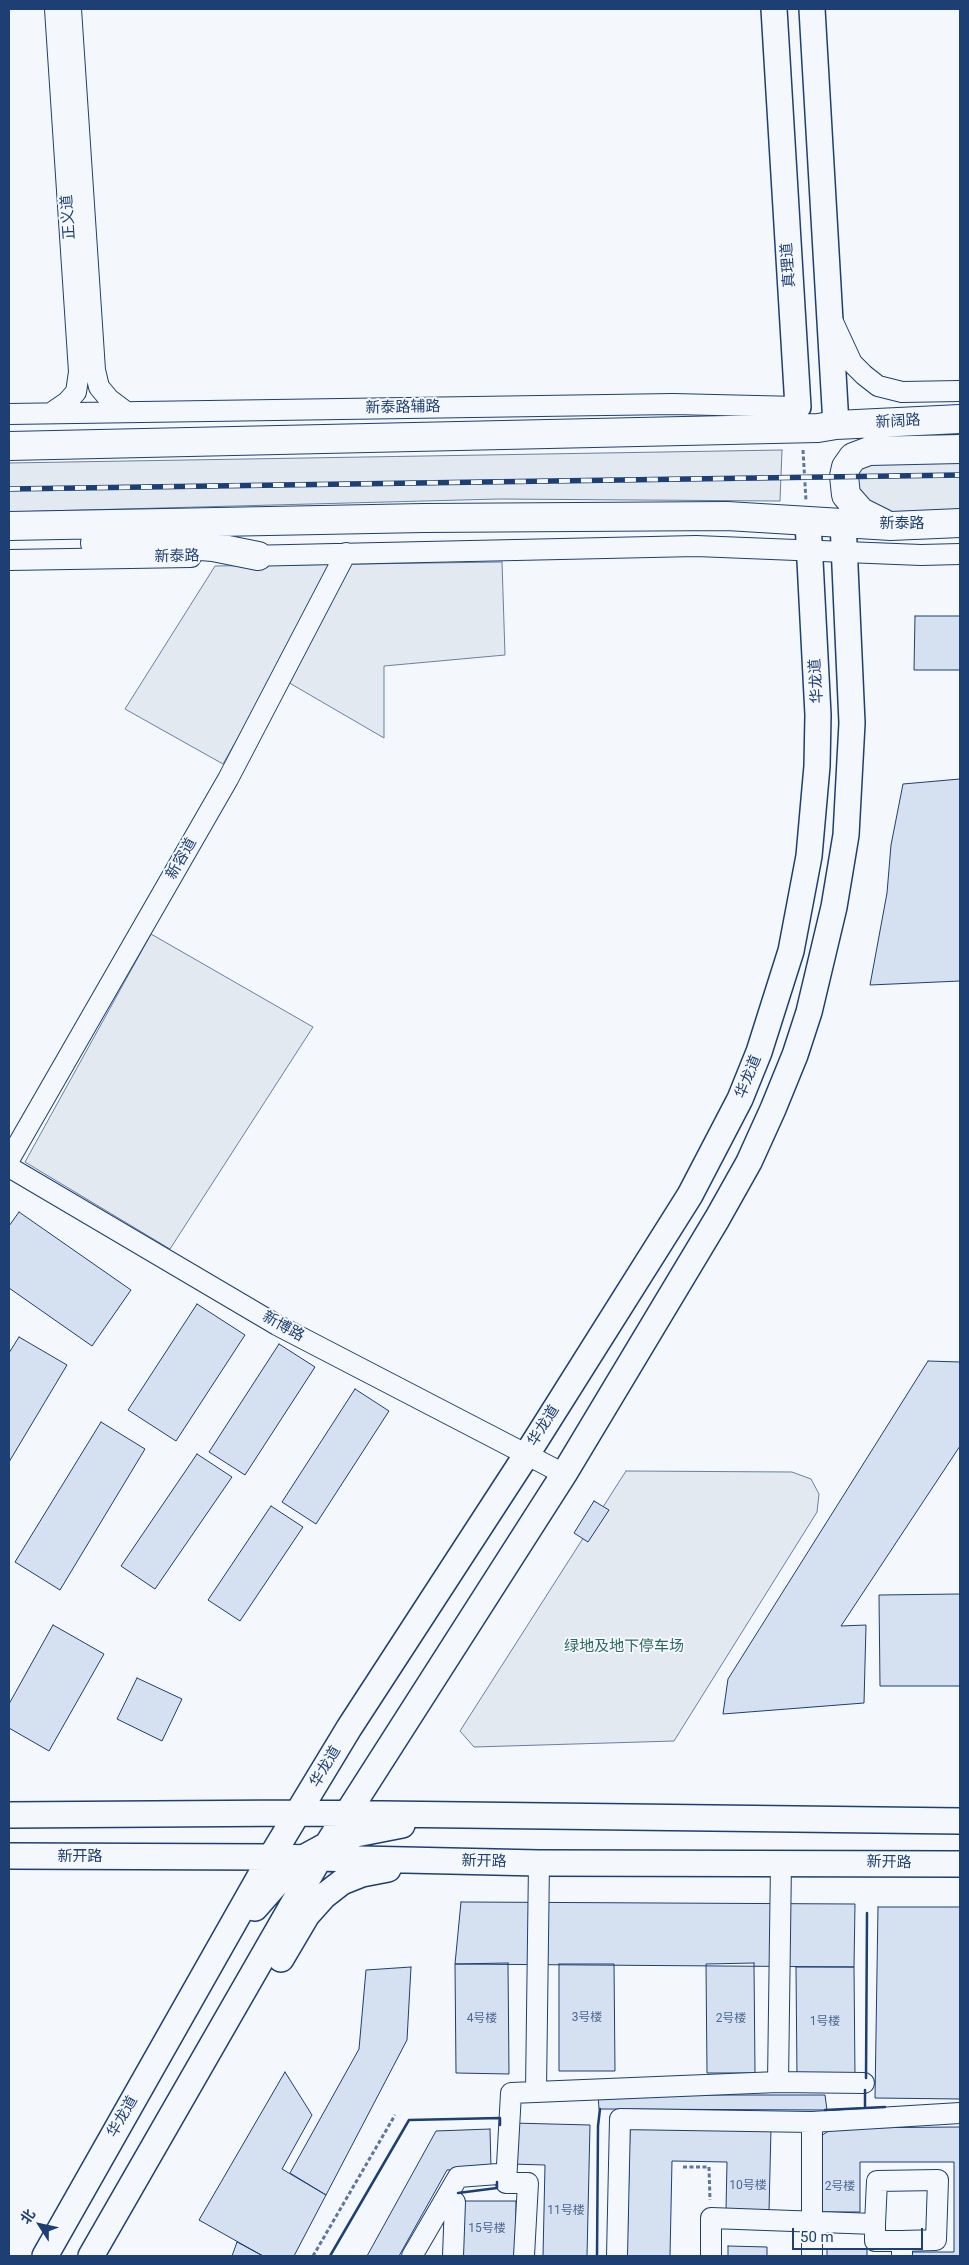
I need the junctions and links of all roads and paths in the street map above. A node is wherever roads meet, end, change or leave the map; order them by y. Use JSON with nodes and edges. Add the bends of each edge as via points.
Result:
{"nodes":[{"id":1,"x":55,"y":9,"type":"edge"},
{"id":2,"x":71,"y":9,"type":"edge"},
{"id":3,"x":774,"y":9,"type":"edge"},
{"id":4,"x":812,"y":9,"type":"edge"},
{"id":5,"x":829,"y":309,"type":"junction"},
{"id":6,"x":960,"y":391,"type":"edge"},
{"id":7,"x":125,"y":411,"type":"junction"},
{"id":8,"x":50,"y":413,"type":"junction"},
{"id":9,"x":9,"y":414,"type":"edge"},
{"id":10,"x":800,"y":417,"type":"junction"},
{"id":11,"x":960,"y":420,"type":"edge"},
{"id":12,"x":836,"y":425,"type":"junction"},
{"id":13,"x":9,"y":446,"type":"edge"},
{"id":14,"x":960,"y":449,"type":"edge"},
{"id":15,"x":808,"y":522,"type":"junction"},
{"id":16,"x":843,"y":522,"type":"junction"},
{"id":17,"x":960,"y":523,"type":"edge"},
{"id":18,"x":9,"y":526,"type":"edge"},
{"id":19,"x":891,"y":526,"type":"junction"},
{"id":20,"x":9,"y":543,"type":"edge"},
{"id":21,"x":826,"y":550,"type":"junction"},
{"id":22,"x":346,"y":553,"type":"junction"},
{"id":23,"x":960,"y":554,"type":"edge"},
{"id":24,"x":258,"y":556,"type":"junction"},
{"id":25,"x":9,"y":560,"type":"edge"},
{"id":26,"x":9,"y":1160,"type":"edge"},
{"id":27,"x":9,"y":1167,"type":"edge"},
{"id":28,"x":527,"y":1454,"type":"junction"},
{"id":29,"x":564,"y":1474,"type":"junction"},
{"id":30,"x":298,"y":1813,"type":"junction"},
{"id":31,"x":346,"y":1813,"type":"junction"},
{"id":32,"x":452,"y":1814,"type":"junction"},
{"id":33,"x":9,"y":1815,"type":"edge"},
{"id":34,"x":960,"y":1821,"type":"edge"},
{"id":35,"x":316,"y":1854,"type":"junction"},
{"id":36,"x":9,"y":1856,"type":"edge"},
{"id":37,"x":271,"y":1857,"type":"junction"},
{"id":38,"x":439,"y":1861,"type":"junction"},
{"id":39,"x":781,"y":1862,"type":"junction"},
{"id":40,"x":538,"y":1863,"type":"junction"},
{"id":41,"x":960,"y":1864,"type":"edge"},
{"id":42,"x":199,"y":1982,"type":"junction"},
{"id":43,"x":778,"y":2082,"type":"junction"},
{"id":44,"x":864,"y":2083,"type":"dead end"},
{"id":45,"x":536,"y":2090,"type":"junction"},
{"id":46,"x":960,"y":2113,"type":"edge"},
{"id":47,"x":396,"y":2115,"type":"dead end"},
{"id":48,"x":812,"y":2122,"type":"junction"},
{"id":49,"x":147,"y":2157,"type":"junction"},
{"id":50,"x":683,"y":2167,"type":"dead end"},
{"id":51,"x":498,"y":2174,"type":"dead end"},
{"id":52,"x":455,"y":2202,"type":"dead end"},
{"id":53,"x":711,"y":2218,"type":"junction"},
{"id":54,"x":811,"y":2223,"type":"junction"},
{"id":55,"x":875,"y":2224,"type":"junction"},
{"id":56,"x":902,"y":2249,"type":"edge"},
{"id":57,"x":45,"y":2256,"type":"edge"},
{"id":58,"x":91,"y":2256,"type":"edge"},
{"id":59,"x":312,"y":2256,"type":"edge"},
{"id":60,"x":412,"y":2256,"type":"edge"},
{"id":61,"x":453,"y":2256,"type":"edge"},
{"id":62,"x":524,"y":2256,"type":"edge"},
{"id":63,"x":617,"y":2256,"type":"edge"},
{"id":64,"x":711,"y":2256,"type":"edge"},
{"id":65,"x":812,"y":2256,"type":"edge"}],
"edges":[{"from":1,"to":8,"type":"street","name":"正义道","via":[[79,372],[76,392]]},
{"from":2,"to":7,"type":"street","name":"正义道","via":[[95,370],[99,387]]},
{"from":3,"to":10,"type":"main road","name":"真理道"},
{"from":4,"to":5,"type":"main road"},
{"from":5,"to":6,"type":"street","via":[[852,363],[878,386],[902,392]]},
{"from":5,"to":12,"type":"main road"},
{"from":7,"to":8,"type":"street","name":"新泰路辅路"},
{"from":7,"to":10,"type":"street","name":"新泰路辅路","via":[[664,404]]},
{"from":8,"to":9,"type":"street","name":"新泰路辅路"},
{"from":10,"to":12,"type":"highway","name":"新阔路"},
{"from":10,"to":13,"type":"highway","name":"新阔路"},
{"from":10,"to":15,"type":"path"},
{"from":11,"to":12,"type":"highway","name":"新阔路"},
{"from":14,"to":19,"type":"highway","via":[[868,451],[853,457],[844,476],[846,495],[861,512]]},
{"from":15,"to":16,"type":"highway","name":"新泰路"},
{"from":15,"to":18,"type":"highway","name":"新泰路","via":[[717,516]]},
{"from":15,"to":21,"type":"main road","name":"华龙道"},
{"from":16,"to":19,"type":"highway","name":"新泰路"},
{"from":16,"to":21,"type":"main road"},
{"from":17,"to":19,"type":"highway","name":"新泰路"},
{"from":20,"to":24,"type":"highway","via":[[175,544]]},
{"from":21,"to":22,"type":"street","name":"新泰路","via":[[626,546]]},
{"from":21,"to":23,"type":"street","name":"新泰路"},
{"from":21,"to":28,"type":"main road","name":"华龙道","via":[[815,798],[801,906],[776,1004],[740,1099],[690,1195]]},
{"from":21,"to":29,"type":"main road","via":[[852,723],[846,835],[834,907],[809,1012],[795,1056],[749,1162]]},
{"from":22,"to":24,"type":"street","name":"新泰路"},
{"from":22,"to":26,"type":"street","name":"新容道","via":[[228,779]]},
{"from":24,"to":25,"type":"street","name":"新泰路"},
{"from":27,"to":28,"type":"street","name":"新博路","via":[[277,1325]]},
{"from":28,"to":29,"type":"street","name":"新博路"},
{"from":28,"to":30,"type":"main road","name":"华龙道","via":[[349,1728]]},
{"from":29,"to":31,"type":"main road"},
{"from":30,"to":31,"type":"main road"},
{"from":30,"to":33,"type":"main road"},
{"from":30,"to":37,"type":"main road","name":"华龙道"},
{"from":31,"to":32,"type":"main road"},
{"from":31,"to":35,"type":"main road"},
{"from":32,"to":34,"type":"main road"},
{"from":32,"to":35,"type":"main road","via":[[384,1827]]},
{"from":35,"to":37,"type":"main road","name":"新开路"},
{"from":35,"to":38,"type":"main road","name":"新开路"},
{"from":35,"to":42,"type":"main road","via":[[284,1874]]},
{"from":35,"to":49,"type":"main road"},
{"from":36,"to":37,"type":"main road","name":"新开路"},
{"from":37,"to":42,"type":"main road","name":"华龙道"},
{"from":38,"to":40,"type":"main road","name":"新开路"},
{"from":38,"to":49,"type":"main road","via":[[362,1874],[342,1882],[324,1896],[307,1915],[200,2096]]},
{"from":39,"to":40,"type":"main road","name":"新开路"},
{"from":39,"to":41,"type":"main road","name":"新开路"},
{"from":39,"to":43,"type":"street"},
{"from":40,"to":45,"type":"street"},
{"from":42,"to":57,"type":"main road","name":"华龙道"},
{"from":43,"to":44,"type":"street"},
{"from":43,"to":45,"type":"street"},
{"from":45,"to":62,"type":"street","via":[[511,2093],[506,2183],[528,2183]]},
{"from":46,"to":48,"type":"street"},
{"from":47,"to":59,"type":"path"},
{"from":48,"to":54,"type":"street"},
{"from":48,"to":63,"type":"street","via":[[620,2120]]},
{"from":49,"to":58,"type":"main road"},
{"from":50,"to":53,"type":"path","via":[[709,2167]]},
{"from":51,"to":60,"type":"street","via":[[458,2177]]},
{"from":52,"to":61,"type":"street"},
{"from":53,"to":54,"type":"street"},
{"from":53,"to":64,"type":"street"},
{"from":54,"to":55,"type":"street"},
{"from":54,"to":65,"type":"street"},
{"from":55,"to":56,"type":"street","via":[[875,2241]]},
{"from":55,"to":56,"type":"street","via":[[877,2181],[938,2180],[936,2240]]}]}
